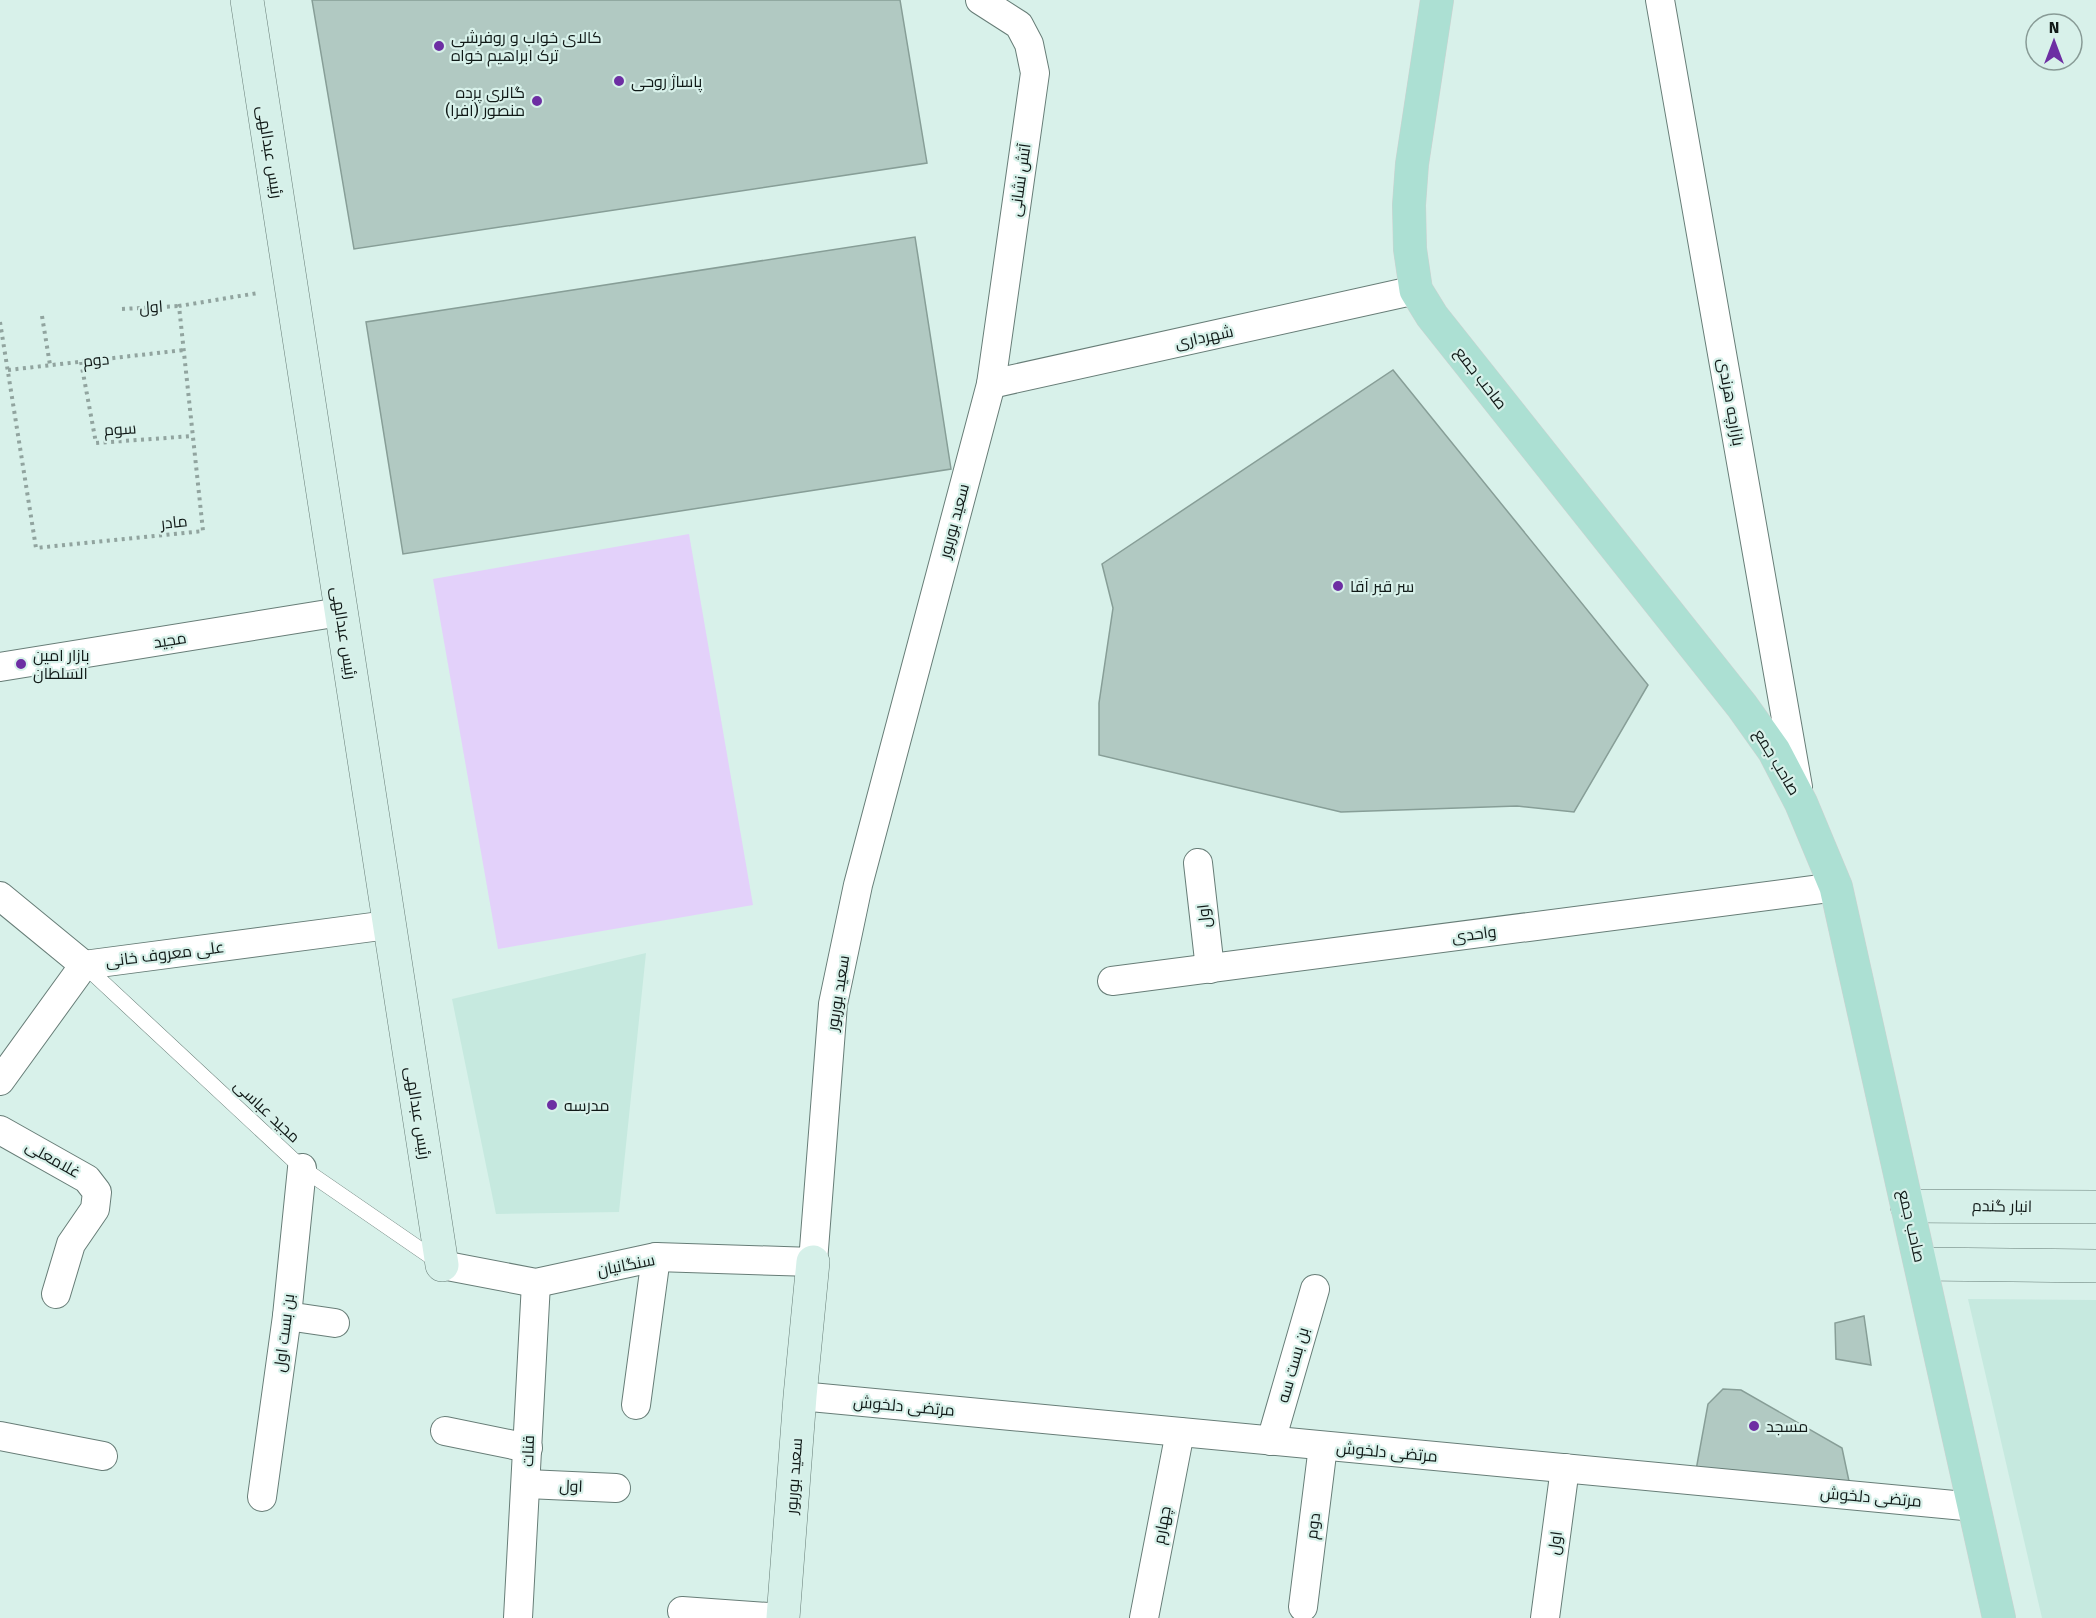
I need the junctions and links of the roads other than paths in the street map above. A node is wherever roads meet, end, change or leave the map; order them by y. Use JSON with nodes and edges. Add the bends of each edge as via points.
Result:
{"nodes":[{"id":1,"x":247,"y":0,"type":"edge"},
{"id":2,"x":980,"y":0,"type":"edge"},
{"id":3,"x":1437,"y":0,"type":"edge"},
{"id":4,"x":1660,"y":0,"type":"edge"},
{"id":5,"x":1416,"y":290,"type":"junction"},
{"id":6,"x":991,"y":384,"type":"junction"},
{"id":7,"x":340,"y":612,"type":"junction"},
{"id":8,"x":0,"y":667,"type":"edge"},
{"id":9,"x":1801,"y":803,"type":"junction"},
{"id":10,"x":1198,"y":863,"type":"dead end"},
{"id":11,"x":1836,"y":887,"type":"junction"},
{"id":12,"x":0,"y":896,"type":"edge"},
{"id":13,"x":388,"y":925,"type":"junction"},
{"id":14,"x":84,"y":965,"type":"junction"},
{"id":15,"x":1210,"y":969,"type":"junction"},
{"id":16,"x":1112,"y":981,"type":"dead end"},
{"id":17,"x":0,"y":1081,"type":"edge"},
{"id":18,"x":0,"y":1130,"type":"edge"},
{"id":19,"x":302,"y":1168,"type":"junction"},
{"id":20,"x":1907,"y":1206,"type":"junction"},
{"id":21,"x":2096,"y":1207,"type":"edge"},
{"id":22,"x":656,"y":1257,"type":"junction"},
{"id":23,"x":813,"y":1263,"type":"junction"},
{"id":24,"x":1921,"y":1264,"type":"junction"},
{"id":25,"x":442,"y":1265,"type":"junction"},
{"id":26,"x":2096,"y":1266,"type":"edge"},
{"id":27,"x":536,"y":1283,"type":"junction"},
{"id":28,"x":1315,"y":1289,"type":"dead end"},
{"id":29,"x":56,"y":1294,"type":"dead end"},
{"id":30,"x":287,"y":1316,"type":"junction"},
{"id":31,"x":335,"y":1323,"type":"dead end"},
{"id":32,"x":800,"y":1396,"type":"junction"},
{"id":33,"x":636,"y":1405,"type":"dead end"},
{"id":34,"x":445,"y":1431,"type":"dead end"},
{"id":35,"x":1179,"y":1432,"type":"junction"},
{"id":36,"x":0,"y":1436,"type":"edge"},
{"id":37,"x":1271,"y":1441,"type":"junction"},
{"id":38,"x":1323,"y":1446,"type":"junction"},
{"id":39,"x":528,"y":1448,"type":"junction"},
{"id":40,"x":103,"y":1456,"type":"dead end"},
{"id":41,"x":1565,"y":1468,"type":"junction"},
{"id":42,"x":527,"y":1484,"type":"junction"},
{"id":43,"x":616,"y":1488,"type":"dead end"},
{"id":44,"x":262,"y":1497,"type":"dead end"},
{"id":45,"x":1975,"y":1507,"type":"junction"},
{"id":46,"x":1303,"y":1607,"type":"dead end"},
{"id":47,"x":682,"y":1611,"type":"dead end"},
{"id":48,"x":518,"y":1618,"type":"edge"},
{"id":49,"x":783,"y":1618,"type":"edge"},
{"id":50,"x":1144,"y":1618,"type":"edge"},
{"id":51,"x":1545,"y":1618,"type":"edge"},
{"id":52,"x":2000,"y":1618,"type":"edge"}],
"edges":[{"from":1,"to":7,"type":"street","name":"رئیس عبدالهی"},
{"from":2,"to":6,"type":"street","name":"آتش نشانی","via":[[1019,25],[1029,44],[1035,73]]},
{"from":3,"to":5,"type":"main road","name":"صاحب جمع","via":[[1409,205]]},
{"from":4,"to":9,"type":"street","name":"بازارچه هرندی"},
{"from":5,"to":6,"type":"street","name":"شهرداری"},
{"from":5,"to":9,"type":"main road","name":"صاحب جمع","via":[[1432,316],[1742,706],[1774,751]]},
{"from":6,"to":23,"type":"street","name":"سعید بوربور","via":[[858,885],[833,1004]]},
{"from":7,"to":8,"type":"street","name":"مجید"},
{"from":7,"to":13,"type":"street","name":"رئیس عبدالهی"},
{"from":9,"to":11,"type":"main road","name":"صاحب جمع"},
{"from":10,"to":15,"type":"street","name":"اول"},
{"from":11,"to":15,"type":"street","name":"واحدی"},
{"from":11,"to":20,"type":"main road","name":"صاحب جمع"},
{"from":12,"to":14,"type":"street"},
{"from":13,"to":14,"type":"street","name":"علی معروف خانی"},
{"from":13,"to":25,"type":"street","name":"رئیس عبدالهی"},
{"from":14,"to":17,"type":"street","name":"علی معروف خانی"},
{"from":14,"to":19,"type":"lane","name":"مجید عباسی"},
{"from":15,"to":16,"type":"street","name":"واحدی"},
{"from":18,"to":29,"type":"street","name":"غلامعلی","via":[[87,1179],[98,1192],[95,1209],[71,1244]]},
{"from":19,"to":25,"type":"lane","name":"مجید عباسی"},
{"from":19,"to":30,"type":"street","name":"بن بست اول"},
{"from":20,"to":21,"type":"street","name":"انبار گندم"},
{"from":20,"to":24,"type":"main road","name":"صاحب جمع"},
{"from":22,"to":23,"type":"street","name":"سنگانیان"},
{"from":22,"to":27,"type":"street","name":"سنگانیان"},
{"from":22,"to":33,"type":"street"},
{"from":23,"to":32,"type":"street","name":"سعید بوربور"},
{"from":24,"to":26,"type":"street"},
{"from":24,"to":45,"type":"main road","name":"صاحب جمع"},
{"from":25,"to":27,"type":"street","name":"سنگانیان"},
{"from":27,"to":39,"type":"street","name":"قنات"},
{"from":28,"to":37,"type":"street","name":"بن بست سه"},
{"from":30,"to":31,"type":"street"},
{"from":30,"to":44,"type":"street","name":"بن بست اول"},
{"from":32,"to":35,"type":"street","name":"مرتضی دلخوش"},
{"from":32,"to":49,"type":"street","name":"سعید بوربور"},
{"from":34,"to":39,"type":"street"},
{"from":35,"to":37,"type":"street","name":"مرتضی دلخوش"},
{"from":35,"to":50,"type":"street","name":"چهارم"},
{"from":36,"to":40,"type":"street"},
{"from":37,"to":38,"type":"street","name":"مرتضی دلخوش"},
{"from":38,"to":41,"type":"street","name":"مرتضی دلخوش"},
{"from":38,"to":46,"type":"street","name":"دوم"},
{"from":39,"to":42,"type":"street","name":"قنات"},
{"from":41,"to":45,"type":"street","name":"مرتضی دلخوش"},
{"from":41,"to":51,"type":"street","name":"اول"},
{"from":42,"to":43,"type":"street","name":"اول"},
{"from":42,"to":48,"type":"street","name":"قنات"},
{"from":45,"to":52,"type":"main road","name":"صاحب جمع"},
{"from":47,"to":49,"type":"street"}]}
